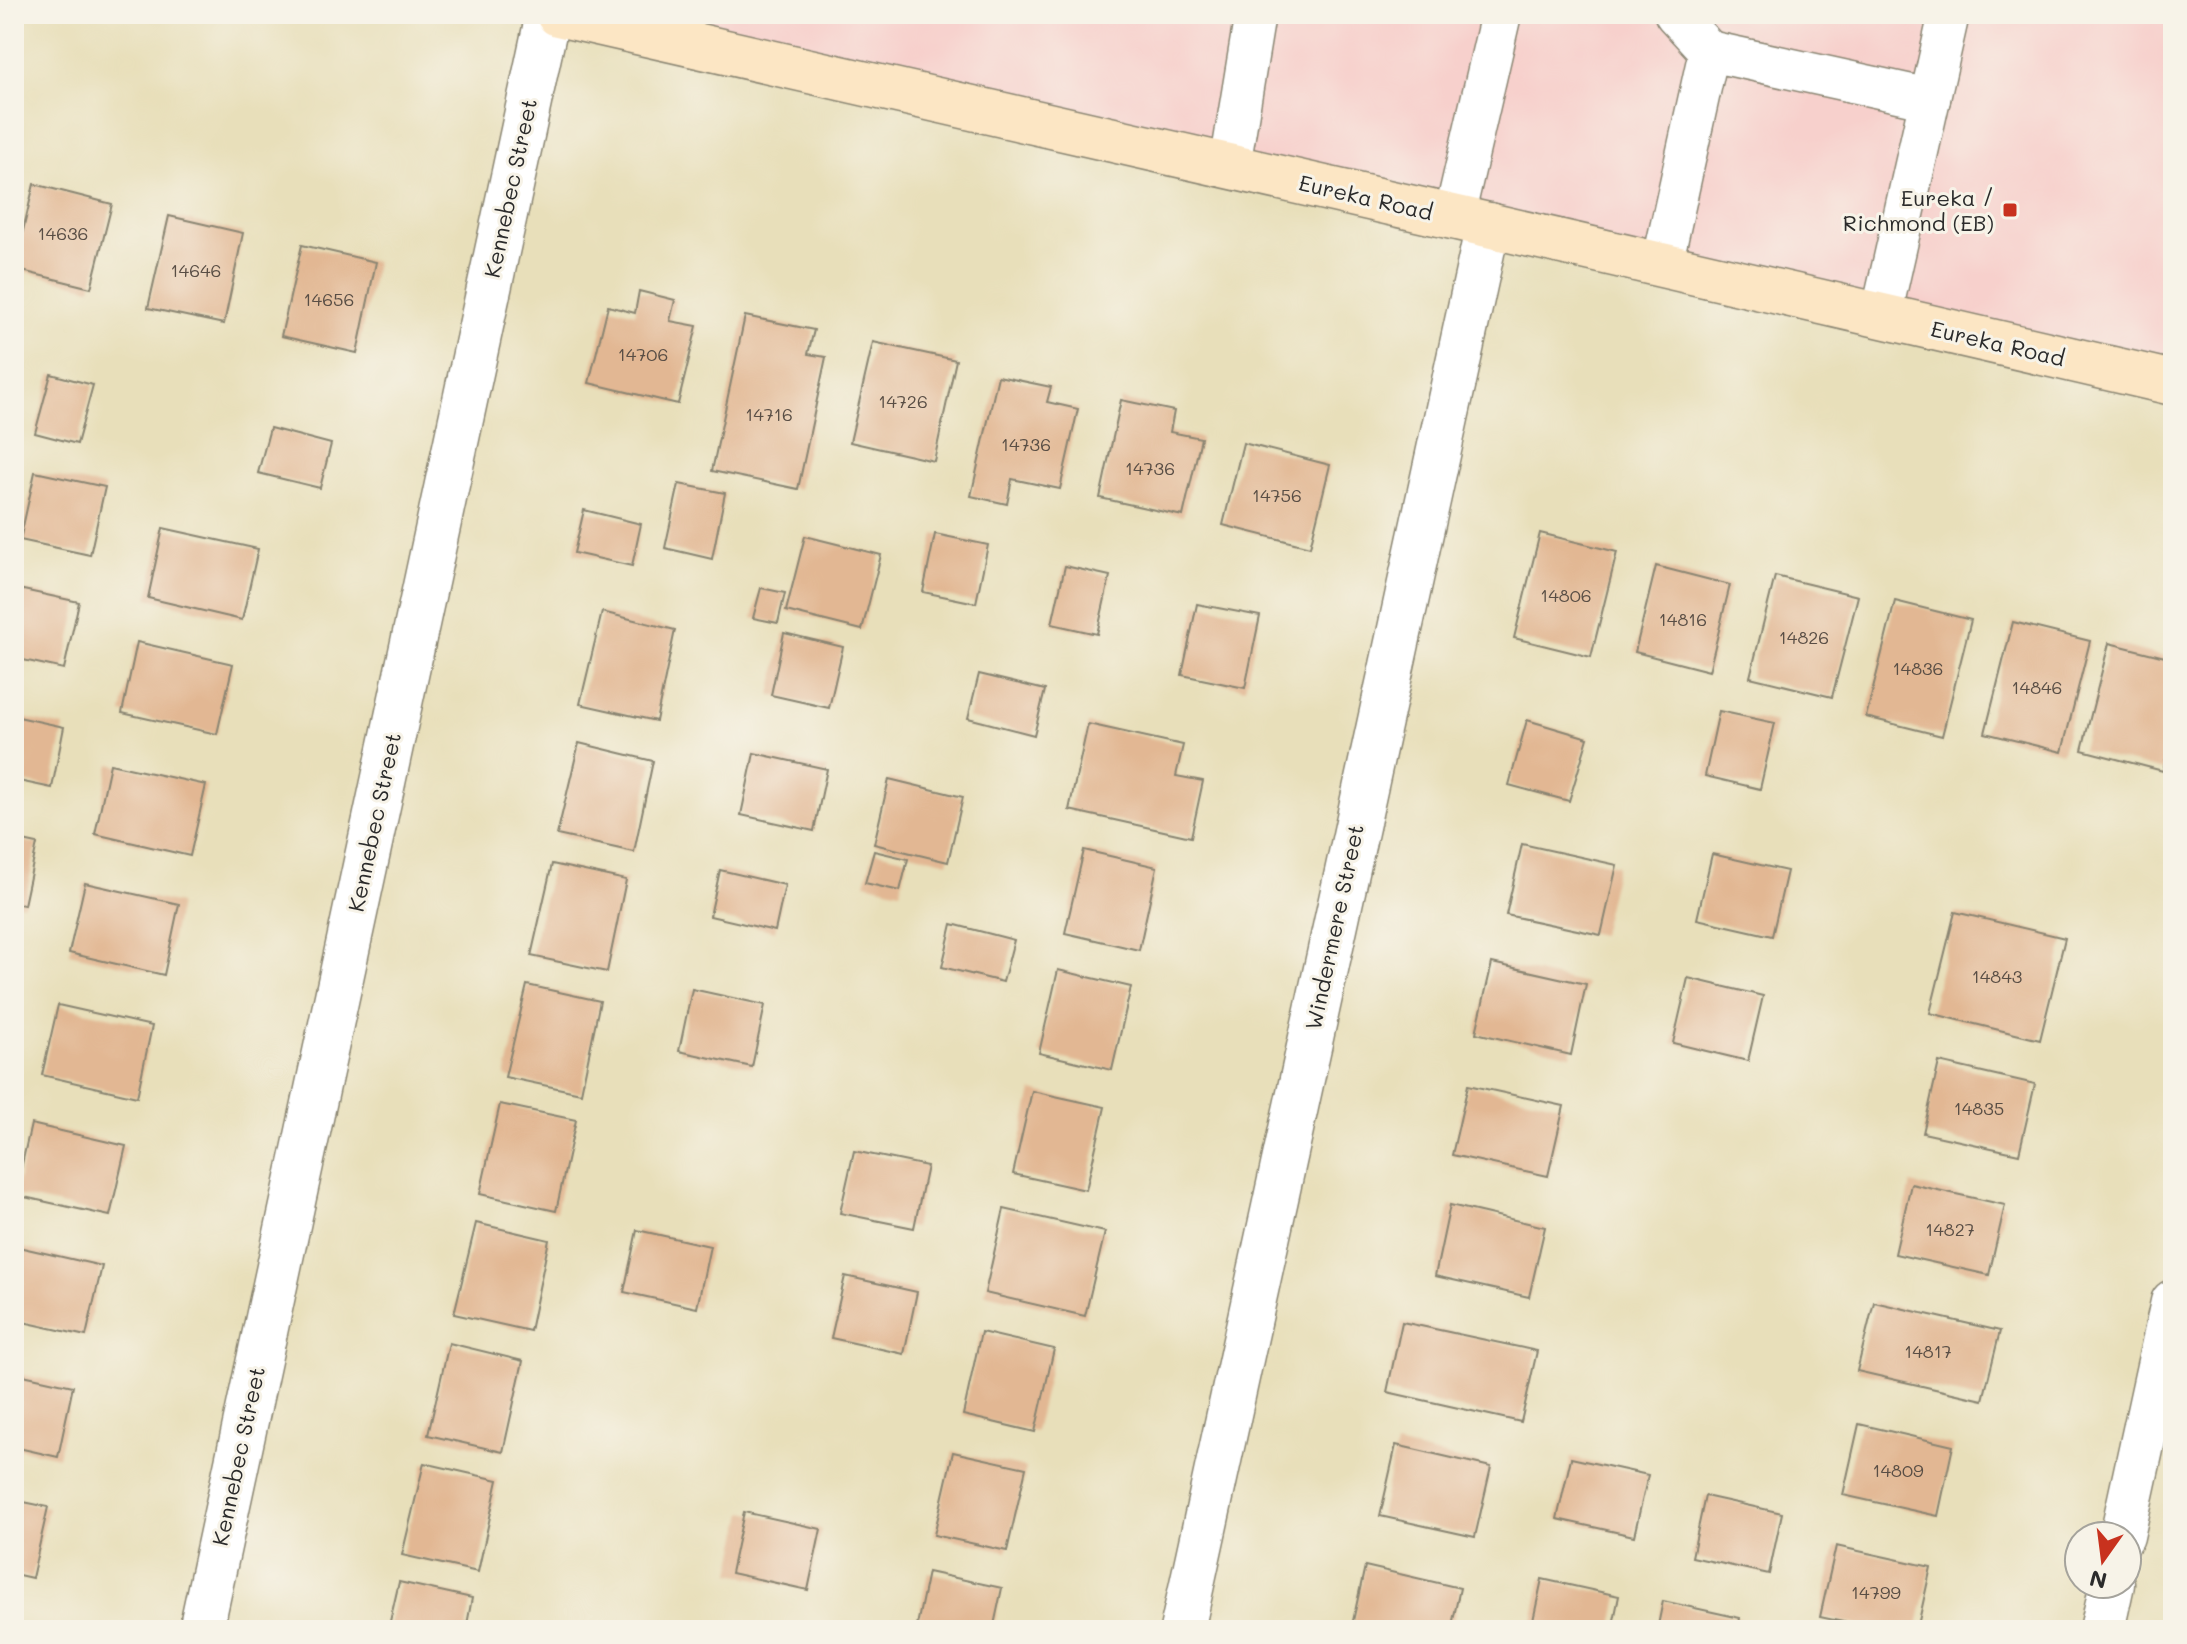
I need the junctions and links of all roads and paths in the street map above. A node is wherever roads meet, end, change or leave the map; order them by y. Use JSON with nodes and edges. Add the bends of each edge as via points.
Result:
{"nodes":[{"id":1,"x":548,"y":14,"type":"edge"},
{"id":2,"x":558,"y":14,"type":"edge"},
{"id":3,"x":1255,"y":14,"type":"edge"},
{"id":4,"x":1501,"y":14,"type":"edge"},
{"id":5,"x":1675,"y":14,"type":"edge"},
{"id":6,"x":1949,"y":14,"type":"edge"},
{"id":7,"x":1709,"y":51,"type":"junction"},
{"id":8,"x":1930,"y":99,"type":"junction"},
{"id":9,"x":1230,"y":166,"type":"junction"},
{"id":10,"x":1471,"y":221,"type":"junction"},
{"id":11,"x":1662,"y":265,"type":"junction"},
{"id":12,"x":1881,"y":316,"type":"junction"},
{"id":13,"x":2173,"y":383,"type":"edge"},
{"id":14,"x":2173,"y":1302,"type":"edge"},
{"id":15,"x":2125,"y":1520,"type":"edge"},
{"id":16,"x":2109,"y":1600,"type":"edge"},
{"id":17,"x":201,"y":1630,"type":"edge"},
{"id":18,"x":1182,"y":1630,"type":"edge"},
{"id":19,"x":2102,"y":1630,"type":"edge"}],
"edges":[{"from":1,"to":17,"type":"street","name":"Kennebec Street"},
{"from":2,"to":9,"type":"main road","name":"Eureka Road"},
{"from":3,"to":9,"type":"lane"},
{"from":4,"to":10,"type":"lane"},
{"from":5,"to":7,"type":"lane"},
{"from":6,"to":8,"type":"lane"},
{"from":7,"to":8,"type":"lane"},
{"from":7,"to":11,"type":"lane"},
{"from":8,"to":12,"type":"lane"},
{"from":9,"to":10,"type":"main road","name":"Eureka Road"},
{"from":10,"to":11,"type":"main road","name":"Eureka Road"},
{"from":10,"to":18,"type":"street","name":"Windermere Street"},
{"from":11,"to":12,"type":"main road","name":"Eureka Road"},
{"from":12,"to":13,"type":"main road","name":"Eureka Road"},
{"from":14,"to":15,"type":"street"},
{"from":16,"to":19,"type":"street"}]}
